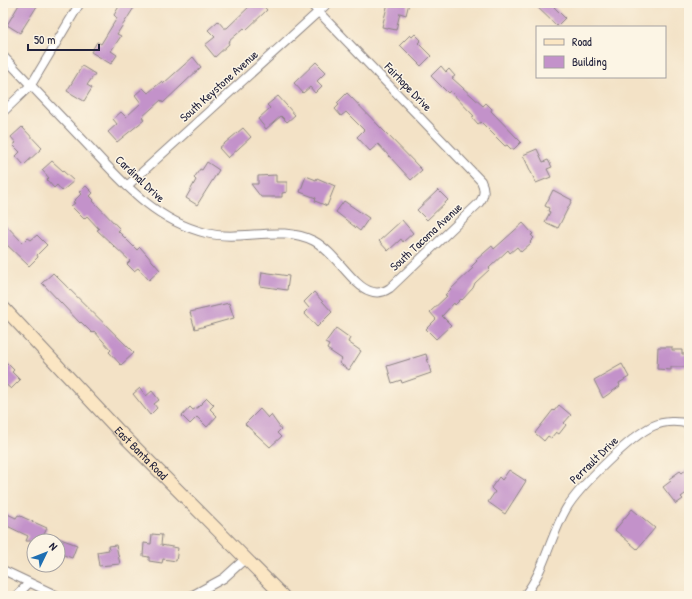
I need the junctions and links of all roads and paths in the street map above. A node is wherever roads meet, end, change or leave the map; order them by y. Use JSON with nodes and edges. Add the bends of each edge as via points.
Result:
{"nodes":[{"id":1,"x":80,"y":3,"type":"edge"},
{"id":2,"x":310,"y":3,"type":"edge"},
{"id":3,"x":328,"y":3,"type":"edge"},
{"id":4,"x":319,"y":12,"type":"junction"},
{"id":5,"x":3,"y":56,"type":"edge"},
{"id":6,"x":31,"y":85,"type":"junction"},
{"id":7,"x":3,"y":112,"type":"edge"},
{"id":8,"x":127,"y":186,"type":"junction"},
{"id":9,"x":484,"y":189,"type":"joint"},
{"id":10,"x":376,"y":292,"type":"joint"},
{"id":11,"x":3,"y":307,"type":"edge"},
{"id":12,"x":689,"y":424,"type":"edge"},
{"id":13,"x":246,"y":558,"type":"junction"},
{"id":14,"x":3,"y":570,"type":"edge"},
{"id":15,"x":30,"y":583,"type":"junction"},
{"id":16,"x":16,"y":596,"type":"edge"},
{"id":17,"x":58,"y":596,"type":"edge"},
{"id":18,"x":191,"y":596,"type":"edge"},
{"id":19,"x":283,"y":596,"type":"edge"},
{"id":20,"x":524,"y":596,"type":"edge"}],
"edges":[{"from":1,"to":6,"type":"street"},
{"from":2,"to":4,"type":"street","name":"Fairhope Drive"},
{"from":3,"to":4,"type":"street","name":"South Keystone Avenue"},
{"from":4,"to":8,"type":"street","name":"South Keystone Avenue"},
{"from":4,"to":9,"type":"street","name":"Fairhope Drive","via":[[481,180]]},
{"from":5,"to":6,"type":"street","name":"Cardinal Drive"},
{"from":6,"to":7,"type":"street"},
{"from":6,"to":8,"type":"street","name":"Cardinal Drive"},
{"from":8,"to":10,"type":"street","name":"Cardinal Drive","via":[[161,215],[206,233],[233,236],[279,233],[305,237],[328,250],[363,288]]},
{"from":9,"to":10,"type":"street","name":"South Tacoma Avenue","via":[[483,198],[477,206],[390,288]]},
{"from":11,"to":13,"type":"street","name":"East Banta Road","via":[[119,431]]},
{"from":12,"to":20,"type":"street","name":"Perrault Drive","via":[[665,422],[645,430],[582,487],[564,512],[535,579]]},
{"from":13,"to":18,"type":"street","via":[[224,578]]},
{"from":13,"to":19,"type":"street","name":"East Banta Road"},
{"from":14,"to":15,"type":"street"},
{"from":15,"to":16,"type":"street"},
{"from":15,"to":17,"type":"street"}]}
